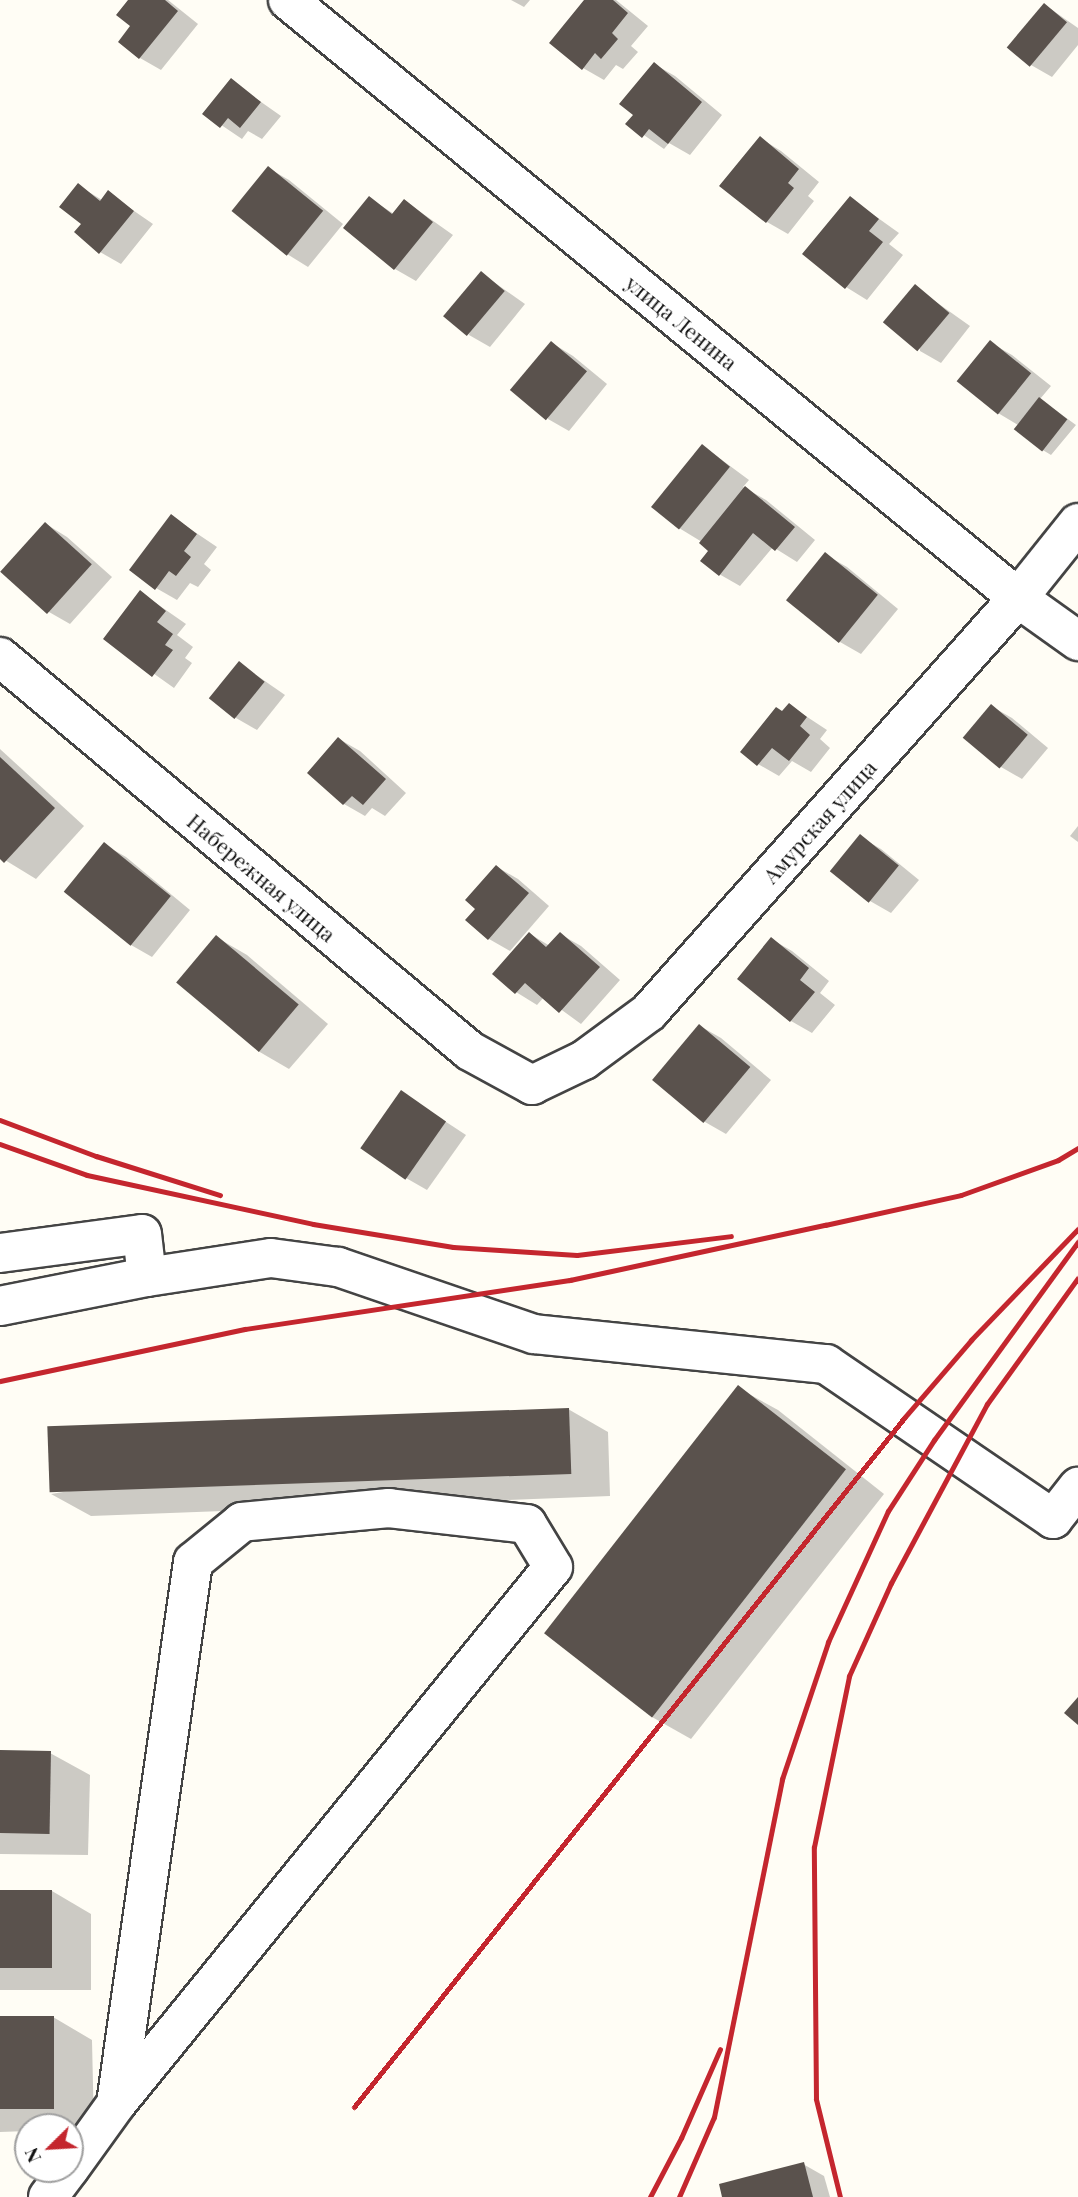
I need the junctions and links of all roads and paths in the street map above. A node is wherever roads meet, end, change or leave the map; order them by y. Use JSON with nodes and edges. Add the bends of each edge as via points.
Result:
{"nodes":[{"id":1,"x":288,"y":0,"type":"edge"},
{"id":2,"x":1078,"y":523,"type":"edge"},
{"id":3,"x":1018,"y":598,"type":"junction"},
{"id":4,"x":1078,"y":641,"type":"edge"},
{"id":5,"x":0,"y":657,"type":"edge"},
{"id":6,"x":532,"y":1085,"type":"joint"},
{"id":7,"x":0,"y":1253,"type":"edge"},
{"id":8,"x":147,"y":1277,"type":"junction"},
{"id":9,"x":0,"y":1306,"type":"edge"},
{"id":10,"x":1078,"y":1488,"type":"edge"},
{"id":11,"x":117,"y":2104,"type":"junction"},
{"id":12,"x":84,"y":2148,"type":"edge"}],
"edges":[{"from":1,"to":3,"type":"street","name":"улица Ленина"},
{"from":2,"to":3,"type":"street","name":"Амурская улица"},
{"from":3,"to":4,"type":"street","name":"улица Ленина"},
{"from":3,"to":6,"type":"street","name":"Амурская улица","via":[[649,1012],[584,1060]]},
{"from":5,"to":6,"type":"street","name":"Набережная улица","via":[[470,1051]]},
{"from":7,"to":8,"type":"street","via":[[142,1234]]},
{"from":8,"to":9,"type":"street"},
{"from":8,"to":10,"type":"street","via":[[271,1258],[338,1267],[534,1334],[826,1364],[1053,1519]]},
{"from":11,"to":11,"type":"street","via":[[552,1567],[527,1524],[389,1508],[242,1522],[193,1562]]},
{"from":11,"to":12,"type":"street"}]}
